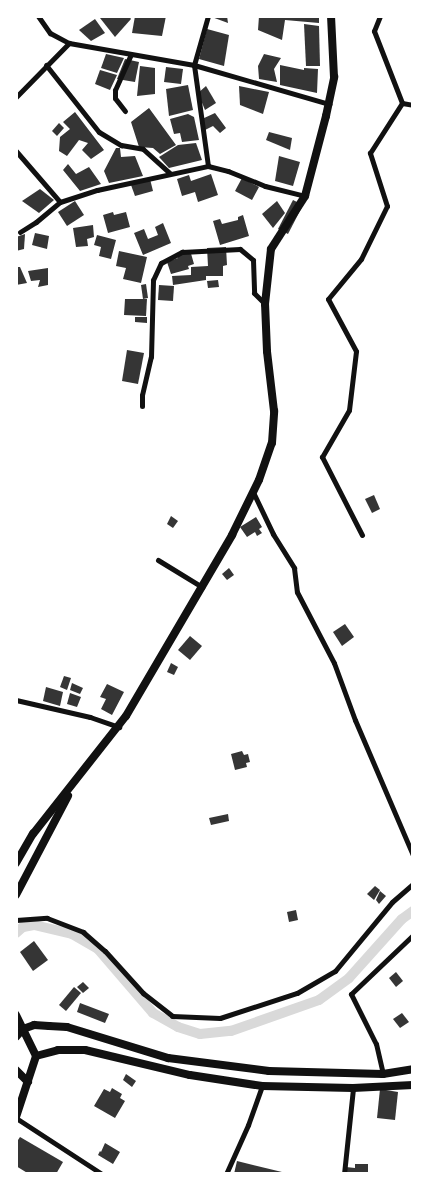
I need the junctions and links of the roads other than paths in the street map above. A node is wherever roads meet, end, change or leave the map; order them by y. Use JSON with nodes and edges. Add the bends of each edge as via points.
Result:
{"nodes":[{"id":1,"x":38,"y":16,"type":"edge"},
{"id":2,"x":208,"y":16,"type":"edge"},
{"id":3,"x":331,"y":16,"type":"edge"},
{"id":4,"x":380,"y":16,"type":"edge"},
{"id":5,"x":69,"y":43,"type":"junction"},
{"id":6,"x":131,"y":54,"type":"junction"},
{"id":7,"x":46,"y":65,"type":"junction"},
{"id":8,"x":194,"y":65,"type":"junction"},
{"id":9,"x":16,"y":97,"type":"edge"},
{"id":10,"x":402,"y":103,"type":"junction"},
{"id":11,"x":328,"y":104,"type":"junction"},
{"id":12,"x":413,"y":105,"type":"edge"},
{"id":13,"x":125,"y":111,"type":"dead end"},
{"id":14,"x":16,"y":151,"type":"edge"},
{"id":15,"x":208,"y":166,"type":"junction"},
{"id":16,"x":170,"y":173,"type":"junction"},
{"id":17,"x":305,"y":196,"type":"junction"},
{"id":18,"x":60,"y":202,"type":"junction"},
{"id":19,"x":20,"y":232,"type":"dead end"},
{"id":20,"x":265,"y":304,"type":"junction"},
{"id":21,"x":142,"y":406,"type":"dead end"},
{"id":22,"x":253,"y":492,"type":"junction"},
{"id":23,"x":362,"y":535,"type":"dead end"},
{"id":24,"x":158,"y":560,"type":"dead end"},
{"id":25,"x":202,"y":587,"type":"junction"},
{"id":26,"x":16,"y":700,"type":"edge"},
{"id":27,"x":119,"y":727,"type":"junction"},
{"id":28,"x":75,"y":783,"type":"junction"},
{"id":29,"x":413,"y":855,"type":"edge"},
{"id":30,"x":16,"y":863,"type":"edge"},
{"id":31,"x":413,"y":884,"type":"edge"},
{"id":32,"x":16,"y":895,"type":"edge"},
{"id":33,"x":16,"y":920,"type":"edge"},
{"id":34,"x":413,"y":935,"type":"edge"},
{"id":35,"x":16,"y":1014,"type":"edge"},
{"id":36,"x":22,"y":1029,"type":"junction"},
{"id":37,"x":16,"y":1037,"type":"edge"},
{"id":38,"x":36,"y":1056,"type":"junction"},
{"id":39,"x":413,"y":1069,"type":"edge"},
{"id":40,"x":16,"y":1070,"type":"edge"},
{"id":41,"x":383,"y":1074,"type":"junction"},
{"id":42,"x":28,"y":1082,"type":"junction"},
{"id":43,"x":413,"y":1084,"type":"edge"},
{"id":44,"x":262,"y":1086,"type":"junction"},
{"id":45,"x":353,"y":1088,"type":"junction"},
{"id":46,"x":16,"y":1118,"type":"edge"},
{"id":47,"x":102,"y":1174,"type":"edge"},
{"id":48,"x":226,"y":1174,"type":"edge"},
{"id":49,"x":344,"y":1174,"type":"edge"}],
"edges":[{"from":1,"to":5,"type":"street","via":[[50,33]]},
{"from":2,"to":8,"type":"street"},
{"from":3,"to":11,"type":"main road","via":[[334,78]]},
{"from":4,"to":10,"type":"street","via":[[374,31]]},
{"from":5,"to":6,"type":"street"},
{"from":5,"to":7,"type":"street"},
{"from":6,"to":8,"type":"street"},
{"from":6,"to":13,"type":"street","via":[[115,90],[115,98]]},
{"from":7,"to":9,"type":"street"},
{"from":7,"to":16,"type":"street","via":[[99,132],[121,145],[143,149]]},
{"from":8,"to":11,"type":"street"},
{"from":8,"to":15,"type":"street"},
{"from":10,"to":12,"type":"street"},
{"from":10,"to":23,"type":"street","via":[[370,154],[387,206],[361,259],[328,299],[356,351],[349,410],[322,458]]},
{"from":11,"to":17,"type":"main road"},
{"from":14,"to":18,"type":"street"},
{"from":15,"to":16,"type":"street"},
{"from":15,"to":17,"type":"street"},
{"from":16,"to":18,"type":"street"},
{"from":17,"to":20,"type":"main road","via":[[271,249]]},
{"from":18,"to":19,"type":"street"},
{"from":20,"to":21,"type":"street","via":[[254,293],[253,260],[240,248],[182,252],[161,263],[153,280],[151,357]]},
{"from":20,"to":22,"type":"main road","via":[[274,411],[272,443]]},
{"from":22,"to":25,"type":"main road"},
{"from":22,"to":29,"type":"street","via":[[294,568],[297,592],[334,663]]},
{"from":24,"to":25,"type":"street"},
{"from":25,"to":27,"type":"main road"},
{"from":26,"to":27,"type":"street"},
{"from":27,"to":28,"type":"main road"},
{"from":28,"to":30,"type":"main road","via":[[33,834]]},
{"from":28,"to":32,"type":"main road"},
{"from":31,"to":33,"type":"street","via":[[392,902],[335,971],[297,993],[220,1018],[172,1016],[83,932],[47,918]]},
{"from":34,"to":41,"type":"street","via":[[351,994],[376,1044]]},
{"from":35,"to":36,"type":"main road"},
{"from":36,"to":37,"type":"main road"},
{"from":36,"to":38,"type":"main road"},
{"from":36,"to":41,"type":"main road","via":[[34,1025],[67,1027],[168,1058],[269,1070]]},
{"from":38,"to":42,"type":"main road"},
{"from":38,"to":44,"type":"main road","via":[[58,1050],[85,1050],[190,1075]]},
{"from":39,"to":41,"type":"main road"},
{"from":40,"to":42,"type":"main road"},
{"from":42,"to":46,"type":"main road"},
{"from":43,"to":45,"type":"main road"},
{"from":44,"to":45,"type":"main road"},
{"from":44,"to":48,"type":"street"},
{"from":45,"to":49,"type":"street"},
{"from":46,"to":47,"type":"street"}]}
